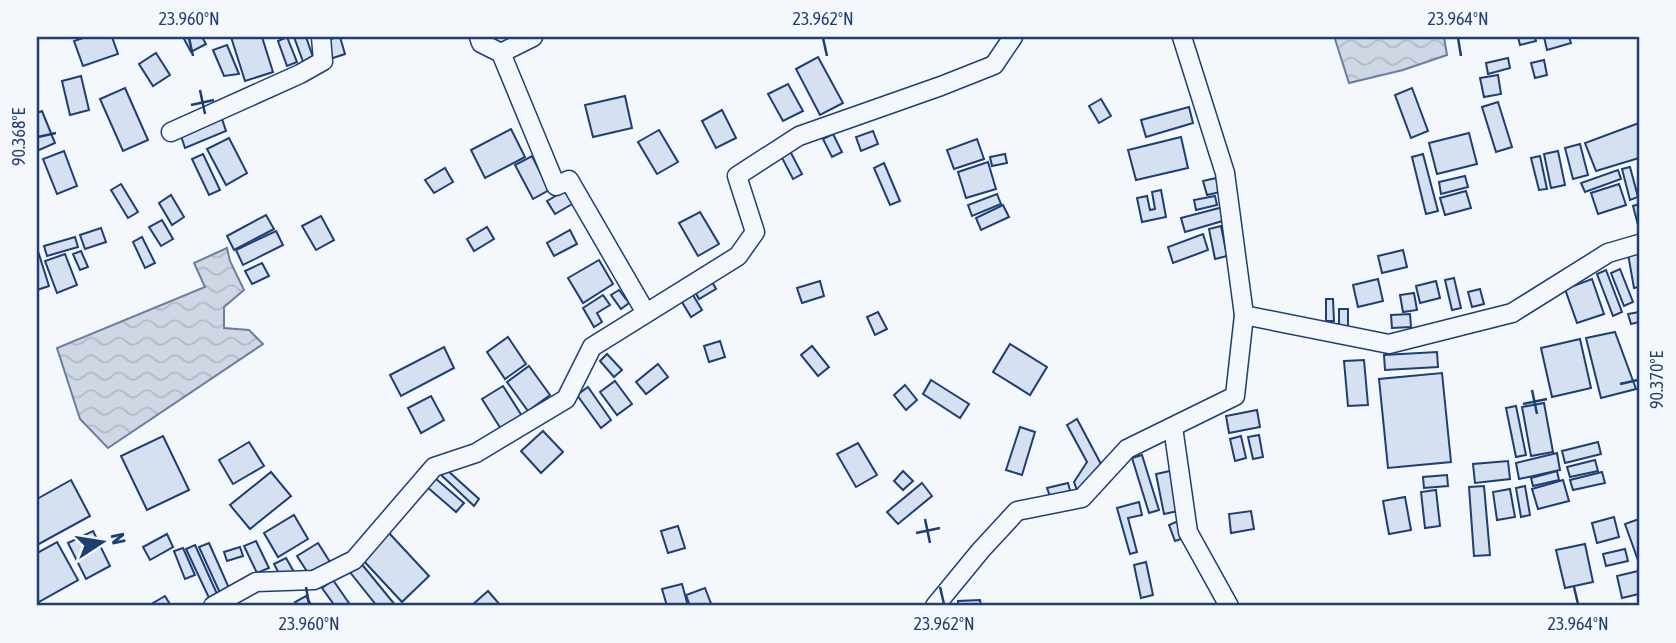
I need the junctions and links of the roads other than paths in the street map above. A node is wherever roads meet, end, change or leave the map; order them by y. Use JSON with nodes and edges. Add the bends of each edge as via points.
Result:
{"nodes":[{"id":1,"x":321,"y":37,"type":"edge"},
{"id":2,"x":479,"y":37,"type":"edge"},
{"id":3,"x":533,"y":37,"type":"edge"},
{"id":4,"x":1013,"y":37,"type":"edge"},
{"id":5,"x":1182,"y":37,"type":"edge"},
{"id":6,"x":501,"y":53,"type":"junction"},
{"id":7,"x":171,"y":132,"type":"dead end"},
{"id":8,"x":1639,"y":244,"type":"edge"},
{"id":9,"x":646,"y":313,"type":"junction"},
{"id":10,"x":1244,"y":315,"type":"junction"},
{"id":11,"x":1173,"y":427,"type":"junction"},
{"id":12,"x":213,"y":606,"type":"edge"},
{"id":13,"x":935,"y":606,"type":"edge"},
{"id":14,"x":1229,"y":606,"type":"edge"}],
"edges":[{"from":1,"to":7,"type":"street","via":[[323,61]]},
{"from":2,"to":6,"type":"street","via":[[481,43]]},
{"from":3,"to":6,"type":"street"},
{"from":4,"to":9,"type":"street","via":[[995,65],[799,136],[737,176],[755,232],[738,256]]},
{"from":5,"to":10,"type":"street","via":[[1225,173]]},
{"from":6,"to":9,"type":"street","via":[[556,186],[569,180]]},
{"from":8,"to":10,"type":"street","via":[[1608,253],[1512,313],[1389,344]]},
{"from":9,"to":12,"type":"street","via":[[592,347],[566,399],[476,453],[434,467],[354,560],[314,580],[256,582]]},
{"from":10,"to":11,"type":"street","via":[[1235,396]]},
{"from":11,"to":13,"type":"street","via":[[1127,449],[1082,498],[1017,511]]},
{"from":11,"to":14,"type":"street","via":[[1188,532]]}]}
